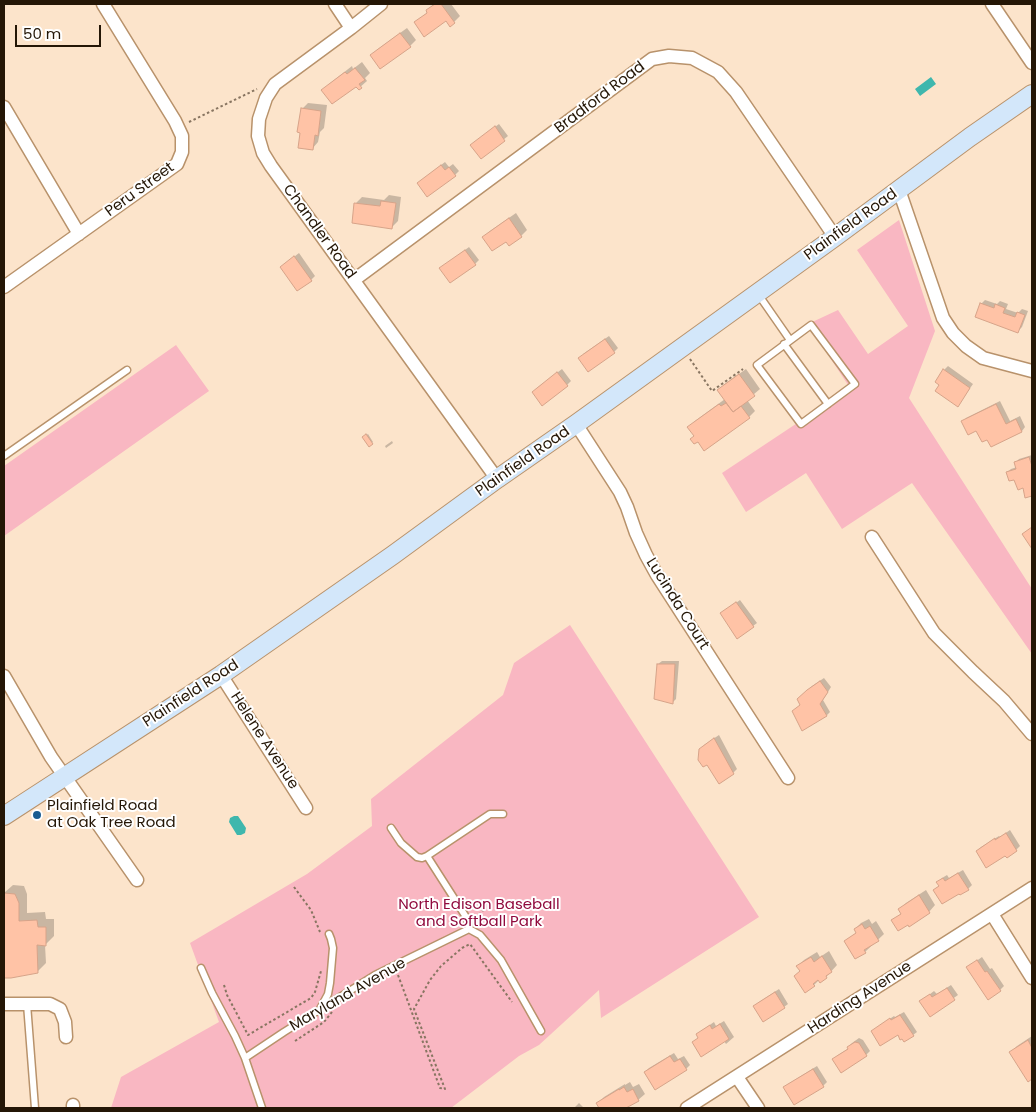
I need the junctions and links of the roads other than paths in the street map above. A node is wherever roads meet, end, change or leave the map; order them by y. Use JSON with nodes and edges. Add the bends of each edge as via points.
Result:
{"nodes":[{"id":1,"x":103,"y":4,"type":"edge"},
{"id":2,"x":335,"y":4,"type":"edge"},
{"id":3,"x":381,"y":4,"type":"edge"},
{"id":4,"x":992,"y":4,"type":"edge"},
{"id":5,"x":352,"y":28,"type":"junction"},
{"id":6,"x":1032,"y":63,"type":"edge"},
{"id":7,"x":1032,"y":94,"type":"edge"},
{"id":8,"x":4,"y":107,"type":"edge"},
{"id":9,"x":899,"y":190,"type":"junction"},
{"id":10,"x":79,"y":234,"type":"junction"},
{"id":11,"x":835,"y":237,"type":"junction"},
{"id":12,"x":354,"y":280,"type":"junction"},
{"id":13,"x":4,"y":288,"type":"edge"},
{"id":14,"x":758,"y":293,"type":"junction"},
{"id":15,"x":790,"y":340,"type":"junction"},
{"id":16,"x":784,"y":344,"type":"junction"},
{"id":17,"x":126,"y":370,"type":"dead end"},
{"id":18,"x":1032,"y":371,"type":"edge"},
{"id":19,"x":828,"y":404,"type":"junction"},
{"id":20,"x":576,"y":424,"type":"junction"},
{"id":21,"x":4,"y":456,"type":"edge"},
{"id":22,"x":497,"y":479,"type":"junction"},
{"id":23,"x":872,"y":537,"type":"dead end"},
{"id":24,"x":221,"y":675,"type":"junction"},
{"id":25,"x":4,"y":676,"type":"edge"},
{"id":26,"x":1032,"y":734,"type":"edge"},
{"id":27,"x":65,"y":776,"type":"junction"},
{"id":28,"x":788,"y":778,"type":"dead end"},
{"id":29,"x":25,"y":801,"type":"junction"},
{"id":30,"x":4,"y":803,"type":"edge"},
{"id":31,"x":306,"y":808,"type":"dead end"},
{"id":32,"x":503,"y":814,"type":"dead end"},
{"id":33,"x":4,"y":816,"type":"edge"},
{"id":34,"x":391,"y":828,"type":"dead end"},
{"id":35,"x":427,"y":856,"type":"junction"},
{"id":36,"x":137,"y":880,"type":"dead end"},
{"id":37,"x":1032,"y":888,"type":"edge"},
{"id":38,"x":992,"y":914,"type":"junction"},
{"id":39,"x":469,"y":929,"type":"junction"},
{"id":40,"x":330,"y":934,"type":"dead end"},
{"id":41,"x":201,"y":968,"type":"dead end"},
{"id":42,"x":1032,"y":978,"type":"edge"},
{"id":43,"x":4,"y":1004,"type":"edge"},
{"id":44,"x":28,"y":1004,"type":"junction"},
{"id":45,"x":320,"y":1010,"type":"junction"},
{"id":46,"x":540,"y":1031,"type":"dead end"},
{"id":47,"x":66,"y":1037,"type":"dead end"},
{"id":48,"x":245,"y":1058,"type":"junction"},
{"id":49,"x":737,"y":1077,"type":"junction"},
{"id":50,"x":35,"y":1108,"type":"edge"},
{"id":51,"x":262,"y":1108,"type":"edge"},
{"id":52,"x":687,"y":1108,"type":"edge"},
{"id":53,"x":758,"y":1108,"type":"edge"}],
"edges":[{"from":1,"to":10,"type":"street","name":"Peru Street","via":[[175,121],[182,136],[182,152],[177,164]]},
{"from":2,"to":5,"type":"street"},
{"from":3,"to":5,"type":"street","name":"Chandler Road"},
{"from":4,"to":6,"type":"street"},
{"from":5,"to":12,"type":"street","name":"Chandler Road","via":[[275,84],[266,98],[258,136],[263,154]]},
{"from":7,"to":9,"type":"street","name":"Plainfield Road"},
{"from":8,"to":10,"type":"street"},
{"from":9,"to":11,"type":"street","name":"Plainfield Road"},
{"from":9,"to":18,"type":"street","via":[[944,318],[953,333],[983,358]]},
{"from":10,"to":13,"type":"street","name":"Peru Street"},
{"from":11,"to":12,"type":"street","name":"Bradford Road","via":[[724,78],[692,58],[669,56],[652,59]]},
{"from":11,"to":14,"type":"street","name":"Plainfield Road"},
{"from":12,"to":22,"type":"street","name":"Chandler Road"},
{"from":14,"to":15,"type":"lane"},
{"from":14,"to":20,"type":"street","name":"Plainfield Road"},
{"from":15,"to":16,"type":"lane"},
{"from":15,"to":19,"type":"lane","via":[[811,325],[855,384]]},
{"from":16,"to":19,"type":"lane"},
{"from":16,"to":19,"type":"lane","via":[[756,365],[801,424]]},
{"from":17,"to":21,"type":"lane"},
{"from":20,"to":22,"type":"street","name":"Plainfield Road"},
{"from":20,"to":28,"type":"street","name":"Lucinda Court","via":[[620,492],[657,575]]},
{"from":22,"to":24,"type":"street","name":"Plainfield Road"},
{"from":23,"to":26,"type":"street","via":[[934,633],[1004,701]]},
{"from":24,"to":27,"type":"street","name":"Plainfield Road"},
{"from":24,"to":31,"type":"street","name":"Helene Avenue"},
{"from":25,"to":27,"type":"street"},
{"from":27,"to":29,"type":"street","name":"Plainfield Road"},
{"from":27,"to":36,"type":"street"},
{"from":29,"to":30,"type":"street"},
{"from":29,"to":33,"type":"street","name":"Plainfield Road"},
{"from":32,"to":35,"type":"lane","via":[[490,814]]},
{"from":34,"to":35,"type":"lane","via":[[401,843],[417,857]]},
{"from":35,"to":39,"type":"lane","via":[[466,918]]},
{"from":37,"to":38,"type":"street","name":"Harding Avenue"},
{"from":38,"to":42,"type":"street"},
{"from":38,"to":49,"type":"street","name":"Harding Avenue"},
{"from":39,"to":45,"type":"lane","name":"Maryland Avenue","via":[[375,975]]},
{"from":39,"to":46,"type":"lane","via":[[480,935],[501,960]]},
{"from":40,"to":45,"type":"lane","via":[[333,948],[330,983]]},
{"from":41,"to":48,"type":"lane"},
{"from":43,"to":44,"type":"street"},
{"from":44,"to":47,"type":"street","via":[[50,1004],[60,1009]]},
{"from":44,"to":50,"type":"lane"},
{"from":45,"to":48,"type":"lane","name":"Maryland Avenue"},
{"from":48,"to":51,"type":"lane"},
{"from":49,"to":52,"type":"street","name":"Harding Avenue"},
{"from":49,"to":53,"type":"street"}]}
